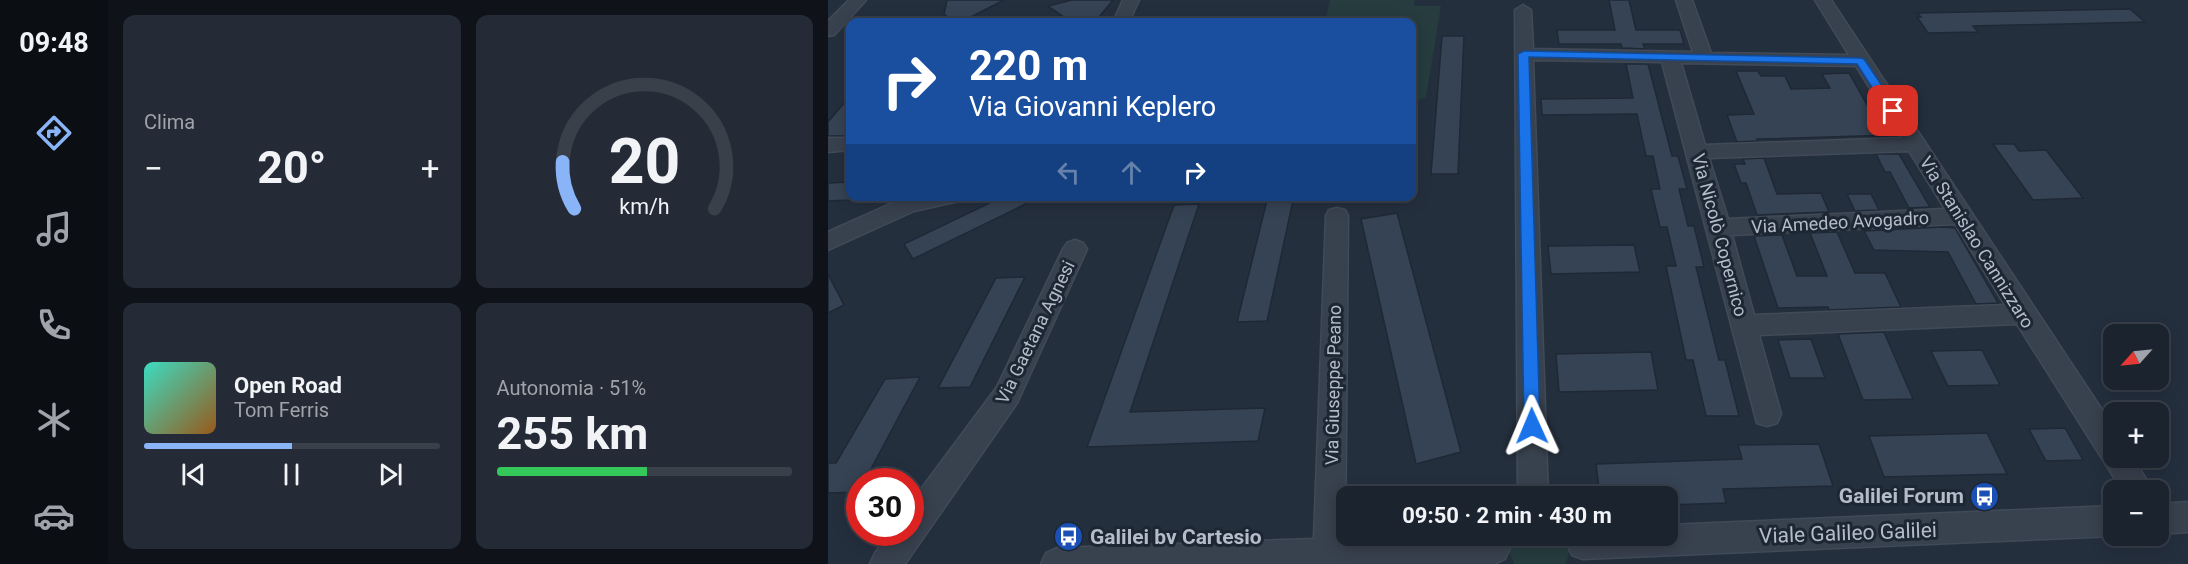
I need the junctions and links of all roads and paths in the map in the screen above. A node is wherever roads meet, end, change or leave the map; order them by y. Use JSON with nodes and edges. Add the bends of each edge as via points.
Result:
{"nodes":[{"id":1,"x":858,"y":0,"type":"edge"},
{"id":2,"x":873,"y":0,"type":"edge"},
{"id":3,"x":1131,"y":0,"type":"edge"},
{"id":4,"x":1684,"y":0,"type":"edge"},
{"id":5,"x":1823,"y":0,"type":"edge"},
{"id":6,"x":1523,"y":10,"type":"dead end"},
{"id":7,"x":849,"y":18,"type":"edge"},
{"id":8,"x":1123,"y":18,"type":"edge"},
{"id":9,"x":839,"y":25,"type":"edge"},
{"id":10,"x":828,"y":46,"type":"edge"},
{"id":11,"x":1524,"y":54,"type":"junction"},
{"id":12,"x":1670,"y":57,"type":"junction"},
{"id":13,"x":1704,"y":58,"type":"junction"},
{"id":14,"x":1860,"y":61,"type":"junction"},
{"id":15,"x":846,"y":144,"type":"edge"},
{"id":16,"x":1915,"y":144,"type":"junction"},
{"id":17,"x":828,"y":145,"type":"edge"},
{"id":18,"x":1697,"y":152,"type":"junction"},
{"id":19,"x":925,"y":201,"type":"edge"},
{"id":20,"x":1337,"y":216,"type":"dead end"},
{"id":21,"x":1960,"y":216,"type":"junction"},
{"id":22,"x":1719,"y":228,"type":"junction"},
{"id":23,"x":828,"y":242,"type":"edge"},
{"id":24,"x":1075,"y":249,"type":"dead end"},
{"id":25,"x":2022,"y":314,"type":"junction"},
{"id":26,"x":1744,"y":326,"type":"junction"},
{"id":27,"x":1767,"y":414,"type":"dead end"},
{"id":28,"x":2103,"y":436,"type":"edge"},
{"id":29,"x":1533,"y":486,"type":"edge"},
{"id":30,"x":924,"y":511,"type":"edge"},
{"id":31,"x":2188,"y":517,"type":"edge"},
{"id":32,"x":2169,"y":518,"type":"edge"},
{"id":33,"x":2103,"y":522,"type":"edge"},
{"id":34,"x":899,"y":546,"type":"edge"},
{"id":35,"x":1581,"y":548,"type":"edge"},
{"id":36,"x":1496,"y":549,"type":"edge"},
{"id":37,"x":1329,"y":554,"type":"junction"},
{"id":38,"x":886,"y":564,"type":"edge"},
{"id":39,"x":1057,"y":564,"type":"edge"}],
"edges":[{"from":1,"to":9,"type":"street"},
{"from":2,"to":7,"type":"street"},
{"from":3,"to":8,"type":"street"},
{"from":4,"to":13,"type":"street"},
{"from":5,"to":14,"type":"street","name":"Via Stanislao Cannizzaro"},
{"from":6,"to":11,"type":"street"},
{"from":9,"to":10,"type":"street"},
{"from":11,"to":12,"type":"street"},
{"from":11,"to":29,"type":"street"},
{"from":12,"to":13,"type":"street"},
{"from":12,"to":18,"type":"street","name":"Via Nicolò Copernico"},
{"from":13,"to":14,"type":"street"},
{"from":14,"to":16,"type":"street","name":"Via Stanislao Cannizzaro"},
{"from":15,"to":17,"type":"street"},
{"from":16,"to":18,"type":"street"},
{"from":16,"to":21,"type":"street","name":"Via Stanislao Cannizzaro"},
{"from":18,"to":22,"type":"street","name":"Via Nicolò Copernico"},
{"from":19,"to":23,"type":"street","via":[[909,204]]},
{"from":20,"to":37,"type":"street","name":"Via Giuseppe Peano"},
{"from":21,"to":22,"type":"street","name":"Via Amedeo Avogadro"},
{"from":21,"to":25,"type":"street","name":"Via Stanislao Cannizzaro"},
{"from":22,"to":26,"type":"street","name":"Via Nicolò Copernico"},
{"from":24,"to":30,"type":"street","name":"Via Gaetana Agnesi","via":[[1007,395]]},
{"from":25,"to":26,"type":"street"},
{"from":25,"to":28,"type":"street","name":"Via Stanislao Cannizzaro"},
{"from":26,"to":27,"type":"street","name":"Via Nicolò Copernico"},
{"from":31,"to":32,"type":"street"},
{"from":33,"to":35,"type":"street","name":"Viale Galileo Galilei"},
{"from":34,"to":38,"type":"street","name":"Via Gaetana Agnesi"},
{"from":36,"to":37,"type":"street"},
{"from":37,"to":39,"type":"street"}]}
